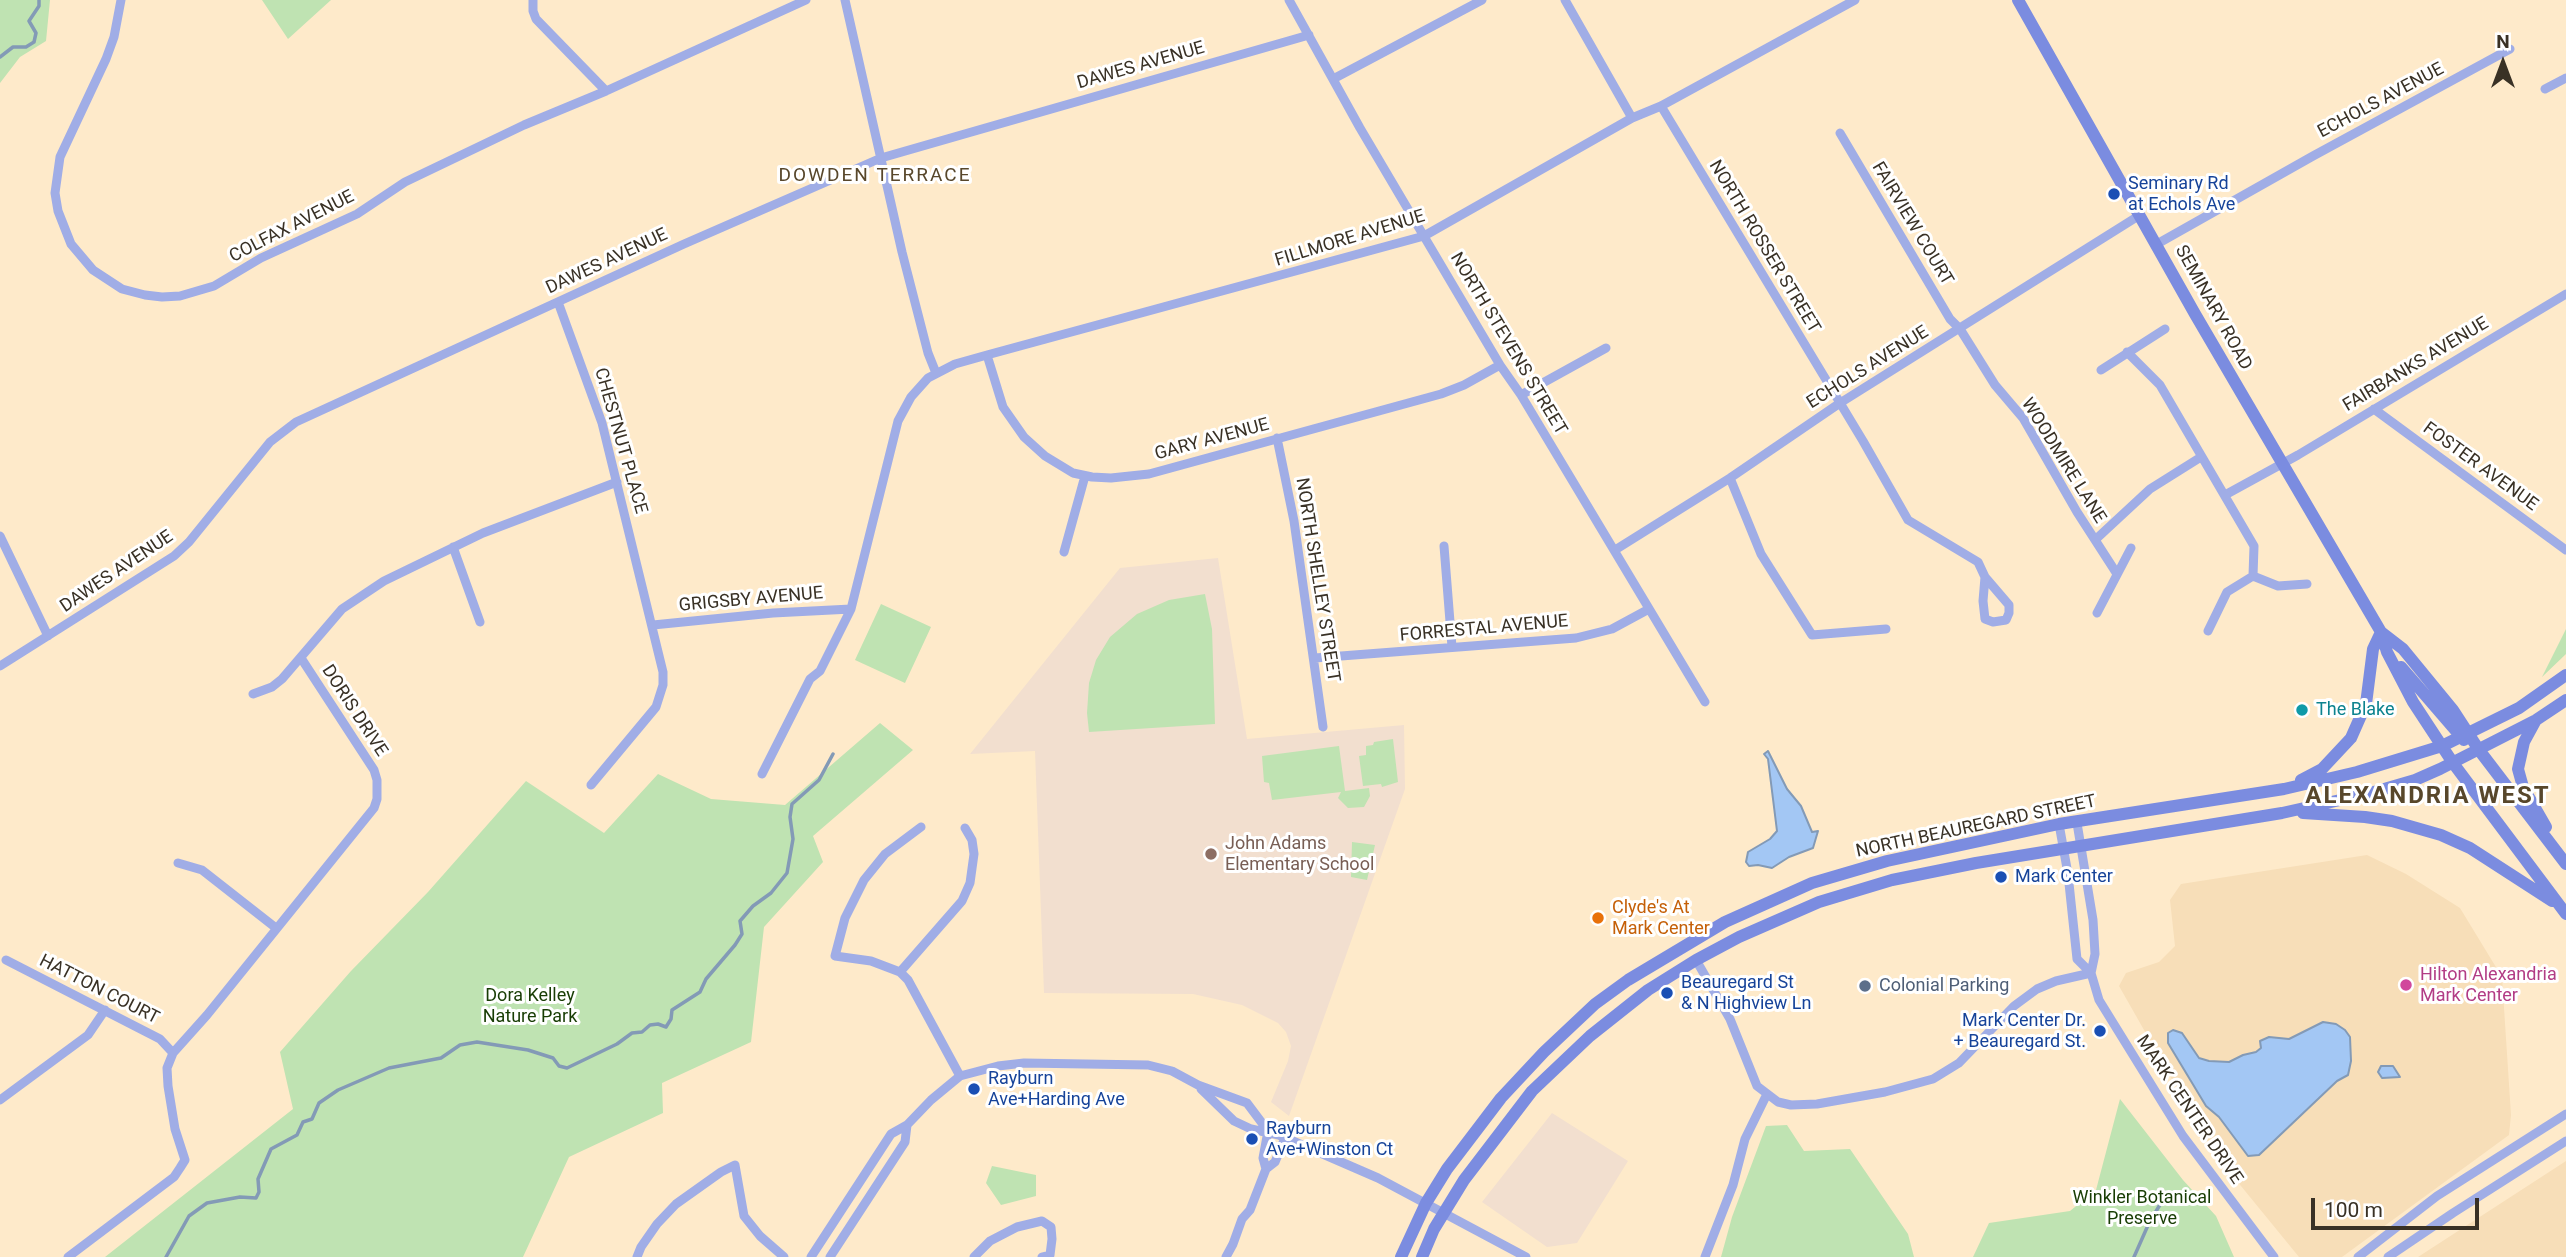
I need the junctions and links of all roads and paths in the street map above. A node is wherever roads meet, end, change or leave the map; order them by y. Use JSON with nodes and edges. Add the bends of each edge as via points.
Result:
{"nodes":[{"id":1,"x":121,"y":0,"type":"edge"},
{"id":2,"x":533,"y":0,"type":"edge"},
{"id":3,"x":806,"y":0,"type":"edge"},
{"id":4,"x":845,"y":0,"type":"edge"},
{"id":5,"x":1289,"y":0,"type":"edge"},
{"id":6,"x":1482,"y":0,"type":"edge"},
{"id":7,"x":1565,"y":0,"type":"edge"},
{"id":8,"x":1854,"y":0,"type":"edge"},
{"id":9,"x":2018,"y":0,"type":"edge"},
{"id":10,"x":1309,"y":35,"type":"junction"},
{"id":11,"x":2510,"y":49,"type":"dead end"},
{"id":12,"x":1335,"y":78,"type":"junction"},
{"id":13,"x":2566,"y":78,"type":"edge"},
{"id":14,"x":2545,"y":89,"type":"dead end"},
{"id":15,"x":606,"y":91,"type":"junction"},
{"id":16,"x":1661,"y":106,"type":"junction"},
{"id":17,"x":1632,"y":118,"type":"junction"},
{"id":18,"x":1840,"y":133,"type":"dead end"},
{"id":19,"x":881,"y":158,"type":"junction"},
{"id":20,"x":2140,"y":215,"type":"junction"},
{"id":21,"x":1424,"y":236,"type":"junction"},
{"id":22,"x":2157,"y":244,"type":"junction"},
{"id":23,"x":2566,"y":294,"type":"edge"},
{"id":24,"x":558,"y":302,"type":"junction"},
{"id":25,"x":1960,"y":329,"type":"junction"},
{"id":26,"x":2165,"y":329,"type":"dead end"},
{"id":27,"x":1606,"y":348,"type":"dead end"},
{"id":28,"x":2127,"y":352,"type":"junction"},
{"id":29,"x":987,"y":355,"type":"junction"},
{"id":30,"x":1500,"y":365,"type":"junction"},
{"id":31,"x":2101,"y":370,"type":"dead end"},
{"id":32,"x":936,"y":373,"type":"junction"},
{"id":33,"x":1521,"y":395,"type":"junction"},
{"id":34,"x":1840,"y":403,"type":"junction"},
{"id":35,"x":2374,"y":409,"type":"junction"},
{"id":36,"x":1277,"y":438,"type":"junction"},
{"id":37,"x":2201,"y":457,"type":"junction"},
{"id":38,"x":2283,"y":463,"type":"junction"},
{"id":39,"x":1085,"y":476,"type":"junction"},
{"id":40,"x":1730,"y":478,"type":"junction"},
{"id":41,"x":617,"y":482,"type":"junction"},
{"id":42,"x":2225,"y":495,"type":"junction"},
{"id":43,"x":0,"y":536,"type":"edge"},
{"id":44,"x":2095,"y":540,"type":"junction"},
{"id":45,"x":1444,"y":546,"type":"dead end"},
{"id":46,"x":453,"y":547,"type":"junction"},
{"id":47,"x":2131,"y":548,"type":"dead end"},
{"id":48,"x":2566,"y":550,"type":"edge"},
{"id":49,"x":1615,"y":551,"type":"junction"},
{"id":50,"x":1064,"y":552,"type":"dead end"},
{"id":51,"x":2117,"y":573,"type":"junction"},
{"id":52,"x":2253,"y":576,"type":"junction"},
{"id":53,"x":1986,"y":577,"type":"junction"},
{"id":54,"x":2307,"y":584,"type":"dead end"},
{"id":55,"x":852,"y":609,"type":"junction"},
{"id":56,"x":1649,"y":609,"type":"junction"},
{"id":57,"x":2097,"y":613,"type":"dead end"},
{"id":58,"x":480,"y":621,"type":"dead end"},
{"id":59,"x":653,"y":625,"type":"junction"},
{"id":60,"x":1886,"y":629,"type":"dead end"},
{"id":61,"x":2208,"y":631,"type":"dead end"},
{"id":62,"x":2381,"y":632,"type":"junction"},
{"id":63,"x":48,"y":636,"type":"junction"},
{"id":64,"x":1452,"y":647,"type":"junction"},
{"id":65,"x":2387,"y":652,"type":"junction"},
{"id":66,"x":301,"y":658,"type":"junction"},
{"id":67,"x":1315,"y":658,"type":"junction"},
{"id":68,"x":0,"y":666,"type":"edge"},
{"id":69,"x":2566,"y":675,"type":"edge"},
{"id":70,"x":253,"y":694,"type":"dead end"},
{"id":71,"x":2566,"y":700,"type":"edge"},
{"id":72,"x":1705,"y":702,"type":"dead end"},
{"id":73,"x":2536,"y":720,"type":"junction"},
{"id":74,"x":1322,"y":727,"type":"dead end"},
{"id":75,"x":2465,"y":734,"type":"junction"},
{"id":76,"x":2442,"y":746,"type":"junction"},
{"id":77,"x":2479,"y":750,"type":"junction"},
{"id":78,"x":2453,"y":763,"type":"junction"},
{"id":79,"x":762,"y":774,"type":"dead end"},
{"id":80,"x":591,"y":785,"type":"dead end"},
{"id":81,"x":2284,"y":789,"type":"junction"},
{"id":82,"x":2282,"y":813,"type":"junction"},
{"id":83,"x":2077,"y":823,"type":"junction"},
{"id":84,"x":2059,"y":824,"type":"junction"},
{"id":85,"x":921,"y":827,"type":"dead end"},
{"id":86,"x":965,"y":828,"type":"dead end"},
{"id":87,"x":2081,"y":846,"type":"junction"},
{"id":88,"x":2063,"y":849,"type":"junction"},
{"id":89,"x":2566,"y":862,"type":"edge"},
{"id":90,"x":178,"y":863,"type":"dead end"},
{"id":91,"x":2563,"y":910,"type":"edge"},
{"id":92,"x":276,"y":929,"type":"junction"},
{"id":93,"x":6,"y":960,"type":"dead end"},
{"id":94,"x":1696,"y":960,"type":"junction"},
{"id":95,"x":900,"y":972,"type":"junction"},
{"id":96,"x":2091,"y":973,"type":"junction"},
{"id":97,"x":105,"y":1010,"type":"junction"},
{"id":98,"x":173,"y":1053,"type":"junction"},
{"id":99,"x":960,"y":1076,"type":"junction"},
{"id":100,"x":1198,"y":1085,"type":"junction"},
{"id":101,"x":1767,"y":1094,"type":"junction"},
{"id":102,"x":0,"y":1100,"type":"edge"},
{"id":103,"x":2566,"y":1114,"type":"edge"},
{"id":104,"x":907,"y":1125,"type":"junction"},
{"id":105,"x":1268,"y":1131,"type":"junction"},
{"id":106,"x":1285,"y":1138,"type":"junction"},
{"id":107,"x":2566,"y":1141,"type":"edge"},
{"id":108,"x":1266,"y":1169,"type":"junction"},
{"id":109,"x":1426,"y":1203,"type":"junction"},
{"id":110,"x":1444,"y":1213,"type":"junction"},
{"id":111,"x":68,"y":1257,"type":"edge"},
{"id":112,"x":637,"y":1257,"type":"edge"},
{"id":113,"x":784,"y":1257,"type":"edge"},
{"id":114,"x":811,"y":1257,"type":"edge"},
{"id":115,"x":830,"y":1257,"type":"edge"},
{"id":116,"x":974,"y":1257,"type":"edge"},
{"id":117,"x":1042,"y":1257,"type":"edge"},
{"id":118,"x":1226,"y":1257,"type":"edge"},
{"id":119,"x":1401,"y":1257,"type":"edge"},
{"id":120,"x":1422,"y":1257,"type":"edge"},
{"id":121,"x":1526,"y":1257,"type":"edge"},
{"id":122,"x":1704,"y":1257,"type":"edge"},
{"id":123,"x":2274,"y":1257,"type":"edge"},
{"id":124,"x":2358,"y":1257,"type":"edge"},
{"id":125,"x":2388,"y":1257,"type":"edge"}],
"edges":[{"from":1,"to":15,"type":"street","name":"COLFAX AVENUE","via":[[106,59],[61,152],[55,193],[64,229],[81,257],[122,289],[145,295],[180,296],[214,286],[261,258],[357,214],[405,182]]},
{"from":2,"to":15,"type":"street","via":[[536,19]]},
{"from":3,"to":15,"type":"street","name":"COLFAX AVENUE"},
{"from":4,"to":19,"type":"street"},
{"from":5,"to":10,"type":"street","name":"NORTH STEVENS STREET"},
{"from":6,"to":12,"type":"street"},
{"from":7,"to":17,"type":"street"},
{"from":8,"to":16,"type":"street","name":"FILLMORE AVENUE"},
{"from":9,"to":20,"type":"main road","name":"SEMINARY ROAD"},
{"from":10,"to":12,"type":"street","name":"NORTH STEVENS STREET"},
{"from":10,"to":19,"type":"street","name":"DAWES AVENUE"},
{"from":11,"to":22,"type":"street","name":"ECHOLS AVENUE"},
{"from":12,"to":21,"type":"street","name":"NORTH STEVENS STREET"},
{"from":13,"to":14,"type":"street"},
{"from":16,"to":17,"type":"street","name":"FILLMORE AVENUE"},
{"from":16,"to":34,"type":"street","name":"NORTH ROSSER STREET"},
{"from":17,"to":21,"type":"street","name":"FILLMORE AVENUE"},
{"from":18,"to":25,"type":"street","name":"FAIRVIEW COURT"},
{"from":19,"to":24,"type":"street","name":"DAWES AVENUE"},
{"from":19,"to":32,"type":"street"},
{"from":20,"to":22,"type":"main road","name":"SEMINARY ROAD"},
{"from":20,"to":25,"type":"street","name":"ECHOLS AVENUE"},
{"from":21,"to":29,"type":"street","name":"FILLMORE AVENUE"},
{"from":21,"to":30,"type":"street","name":"NORTH STEVENS STREET"},
{"from":22,"to":38,"type":"main road","name":"SEMINARY ROAD"},
{"from":23,"to":35,"type":"street","name":"FAIRBANKS AVENUE"},
{"from":24,"to":41,"type":"street","name":"CHESTNUT PLACE","via":[[602,423]]},
{"from":24,"to":63,"type":"street","name":"DAWES AVENUE","via":[[289,427],[270,442],[174,556]]},
{"from":25,"to":34,"type":"street","name":"ECHOLS AVENUE"},
{"from":25,"to":44,"type":"street","name":"WOODMIRE LANE","via":[[2022,418]]},
{"from":26,"to":28,"type":"street"},
{"from":27,"to":33,"type":"street"},
{"from":28,"to":31,"type":"street"},
{"from":28,"to":37,"type":"street","via":[[2160,385]]},
{"from":29,"to":32,"type":"street","name":"FILLMORE AVENUE"},
{"from":29,"to":39,"type":"street","name":"GARY AVENUE","via":[[1003,407],[1015,427],[1045,456]]},
{"from":30,"to":33,"type":"street","name":"NORTH STEVENS STREET"},
{"from":30,"to":36,"type":"street","name":"GARY AVENUE","via":[[1441,394]]},
{"from":32,"to":55,"type":"street","via":[[915,391],[898,421]]},
{"from":33,"to":49,"type":"street","name":"NORTH STEVENS STREET"},
{"from":34,"to":40,"type":"street","name":"ECHOLS AVENUE"},
{"from":34,"to":53,"type":"street","name":"NORTH ROSSER STREET","via":[[1908,520],[1979,562]]},
{"from":35,"to":38,"type":"street","name":"FAIRBANKS AVENUE"},
{"from":35,"to":48,"type":"street","name":"FOSTER AVENUE"},
{"from":36,"to":39,"type":"street","name":"GARY AVENUE","via":[[1149,474]]},
{"from":36,"to":67,"type":"street","name":"NORTH SHELLEY STREET"},
{"from":37,"to":42,"type":"street"},
{"from":37,"to":44,"type":"street","via":[[2150,489]]},
{"from":38,"to":42,"type":"street","name":"FAIRBANKS AVENUE"},
{"from":38,"to":62,"type":"main road","name":"SEMINARY ROAD"},
{"from":39,"to":50,"type":"street"},
{"from":40,"to":49,"type":"street","name":"ECHOLS AVENUE"},
{"from":40,"to":60,"type":"street","via":[[1761,554],[1812,635]]},
{"from":41,"to":46,"type":"street","name":"DORIS DRIVE"},
{"from":41,"to":59,"type":"street","name":"CHESTNUT PLACE"},
{"from":42,"to":52,"type":"street","via":[[2254,546]]},
{"from":43,"to":63,"type":"street"},
{"from":44,"to":51,"type":"street","name":"WOODMIRE LANE"},
{"from":45,"to":64,"type":"street"},
{"from":46,"to":58,"type":"street"},
{"from":46,"to":66,"type":"street","name":"DORIS DRIVE","via":[[355,599]]},
{"from":47,"to":51,"type":"street"},
{"from":49,"to":56,"type":"street","name":"NORTH STEVENS STREET"},
{"from":51,"to":57,"type":"street"},
{"from":52,"to":54,"type":"street","via":[[2278,586]]},
{"from":52,"to":61,"type":"street","via":[[2227,592]]},
{"from":53,"to":53,"type":"street","name":"NORTH ROSSER STREET","via":[[1986,620],[2006,620],[2009,605]]},
{"from":55,"to":59,"type":"street","name":"GRIGSBY AVENUE"},
{"from":55,"to":79,"type":"street"},
{"from":56,"to":64,"type":"street","name":"FORRESTAL AVENUE","via":[[1595,635]]},
{"from":56,"to":72,"type":"street","name":"NORTH STEVENS STREET"},
{"from":59,"to":80,"type":"street","name":"CHESTNUT PLACE","via":[[663,673],[661,696]]},
{"from":62,"to":65,"type":"main road","name":"SEMINARY ROAD"},
{"from":62,"to":75,"type":"main road","name":"SEMINARY ROAD","via":[[2403,649],[2453,710]]},
{"from":62,"to":81,"type":"main road","via":[[2373,649],[2366,704],[2351,738],[2322,769]]},
{"from":63,"to":68,"type":"street","name":"DAWES AVENUE"},
{"from":64,"to":67,"type":"street","name":"FORRESTAL AVENUE"},
{"from":65,"to":75,"type":"main road"},
{"from":65,"to":76,"type":"main road","name":"SEMINARY ROAD"},
{"from":66,"to":70,"type":"street","via":[[272,687]]},
{"from":66,"to":92,"type":"street","name":"DORIS DRIVE","via":[[373,770],[379,791],[373,808]]},
{"from":67,"to":74,"type":"street","name":"NORTH SHELLEY STREET"},
{"from":69,"to":75,"type":"main road","name":"NORTH BEAUREGARD STREET","via":[[2519,708]]},
{"from":71,"to":73,"type":"main road","name":"NORTH BEAUREGARD STREET"},
{"from":73,"to":77,"type":"main road","name":"NORTH BEAUREGARD STREET"},
{"from":73,"to":89,"type":"main road","via":[[2524,742],[2519,775]]},
{"from":75,"to":76,"type":"main road","name":"NORTH BEAUREGARD STREET"},
{"from":75,"to":77,"type":"main road","name":"SEMINARY ROAD"},
{"from":76,"to":78,"type":"main road","name":"SEMINARY ROAD"},
{"from":76,"to":81,"type":"main road","name":"NORTH BEAUREGARD STREET"},
{"from":77,"to":78,"type":"main road","name":"NORTH BEAUREGARD STREET"},
{"from":77,"to":89,"type":"main road","name":"SEMINARY ROAD"},
{"from":78,"to":82,"type":"main road","name":"NORTH BEAUREGARD STREET","via":[[2379,791]]},
{"from":78,"to":91,"type":"main road","name":"SEMINARY ROAD"},
{"from":81,"to":83,"type":"main road","name":"NORTH BEAUREGARD STREET"},
{"from":82,"to":87,"type":"main road","name":"NORTH BEAUREGARD STREET"},
{"from":82,"to":91,"type":"main road","via":[[2365,817],[2441,835],[2470,848]]},
{"from":83,"to":84,"type":"main road","name":"NORTH BEAUREGARD STREET"},
{"from":83,"to":87,"type":"street","name":"MARK CENTER DRIVE"},
{"from":84,"to":88,"type":"street","name":"MARK CENTER DRIVE"},
{"from":84,"to":109,"type":"main road","name":"NORTH BEAUREGARD STREET","via":[[1900,858],[1812,883],[1725,922],[1659,960],[1595,1004],[1520,1077],[1473,1133]]},
{"from":85,"to":95,"type":"street","via":[[885,854],[864,880],[845,918],[835,956],[871,961]]},
{"from":86,"to":95,"type":"street","via":[[974,853],[967,892]]},
{"from":87,"to":88,"type":"main road","name":"NORTH BEAUREGARD STREET"},
{"from":87,"to":96,"type":"street","name":"MARK CENTER DRIVE","via":[[2094,931]]},
{"from":88,"to":94,"type":"main road","name":"NORTH BEAUREGARD STREET","via":[[1860,888],[1783,917]]},
{"from":88,"to":96,"type":"street","name":"MARK CENTER DRIVE","via":[[2077,959]]},
{"from":90,"to":92,"type":"street","via":[[202,870]]},
{"from":92,"to":98,"type":"street","name":"DORIS DRIVE"},
{"from":93,"to":97,"type":"street","name":"HATTON COURT"},
{"from":94,"to":101,"type":"street","via":[[1730,1019],[1757,1086]]},
{"from":94,"to":110,"type":"main road","name":"NORTH BEAUREGARD STREET","via":[[1619,1011],[1532,1091]]},
{"from":95,"to":99,"type":"street"},
{"from":96,"to":101,"type":"street","via":[[2037,989],[1959,1063],[1924,1082],[1804,1105],[1778,1102]]},
{"from":96,"to":123,"type":"street","name":"MARK CENTER DRIVE","via":[[2099,1000],[2183,1136]]},
{"from":97,"to":98,"type":"street","name":"HATTON COURT","via":[[160,1040]]},
{"from":97,"to":102,"type":"street","via":[[88,1035]]},
{"from":98,"to":111,"type":"street","via":[[167,1068],[168,1086],[186,1160],[174,1177]]},
{"from":99,"to":100,"type":"street","via":[[1024,1063],[1132,1063],[1172,1071]]},
{"from":99,"to":104,"type":"street"},
{"from":100,"to":105,"type":"street","via":[[1234,1121]]},
{"from":100,"to":105,"type":"street","via":[[1247,1103]]},
{"from":101,"to":122,"type":"street","via":[[1745,1139],[1733,1185]]},
{"from":103,"to":124,"type":"street","via":[[2437,1196]]},
{"from":104,"to":114,"type":"street","via":[[891,1134]]},
{"from":104,"to":115,"type":"street","via":[[905,1142]]},
{"from":105,"to":106,"type":"street"},
{"from":105,"to":108,"type":"street","via":[[1263,1158]]},
{"from":106,"to":108,"type":"street","via":[[1275,1162]]},
{"from":106,"to":109,"type":"street"},
{"from":107,"to":125,"type":"street"},
{"from":108,"to":118,"type":"street"},
{"from":109,"to":110,"type":"street"},
{"from":109,"to":119,"type":"main road","name":"NORTH BEAUREGARD STREET"},
{"from":110,"to":120,"type":"main road","name":"NORTH BEAUREGARD STREET"},
{"from":110,"to":121,"type":"street"},
{"from":112,"to":113,"type":"street","via":[[651,1232],[676,1204],[736,1165],[744,1216]]},
{"from":116,"to":117,"type":"street","via":[[990,1241],[1042,1221],[1051,1227],[1052,1239],[1049,1255]]}]}
